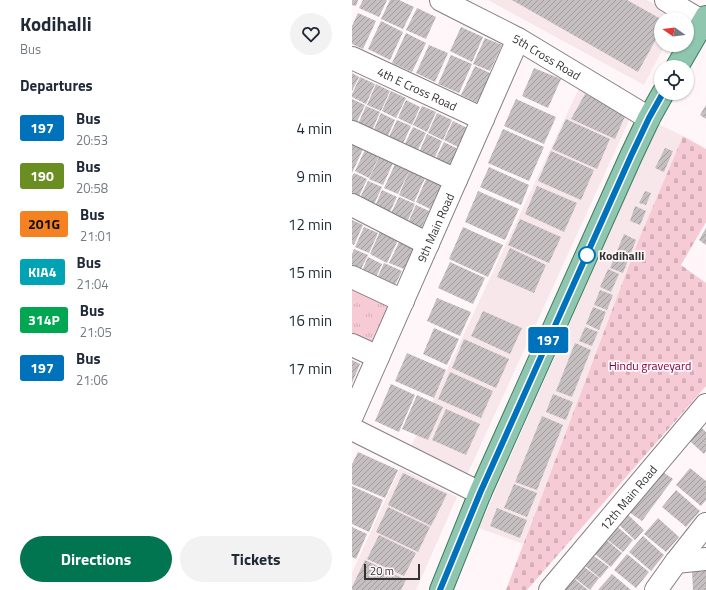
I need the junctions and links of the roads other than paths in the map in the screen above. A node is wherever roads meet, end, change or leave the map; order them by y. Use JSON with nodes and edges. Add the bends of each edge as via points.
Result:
{"nodes":[{"id":1,"x":441,"y":0,"type":"edge"},
{"id":2,"x":666,"y":0,"type":"edge"},
{"id":3,"x":705,"y":19,"type":"edge"},
{"id":4,"x":518,"y":39,"type":"junction"},
{"id":5,"x":352,"y":58,"type":"edge"},
{"id":6,"x":681,"y":60,"type":"edge"},
{"id":7,"x":659,"y":100,"type":"edge"},
{"id":8,"x":649,"y":118,"type":"junction"},
{"id":9,"x":483,"y":119,"type":"junction"},
{"id":10,"x":352,"y":132,"type":"edge"},
{"id":11,"x":456,"y":180,"type":"junction"},
{"id":12,"x":352,"y":205,"type":"edge"},
{"id":13,"x":428,"y":244,"type":"junction"},
{"id":14,"x":352,"y":277,"type":"edge"},
{"id":15,"x":403,"y":301,"type":"junction"},
{"id":16,"x":352,"y":345,"type":"edge"},
{"id":17,"x":378,"y":357,"type":"junction"},
{"id":18,"x":706,"y":405,"type":"edge"},
{"id":19,"x":352,"y":416,"type":"edge"},
{"id":20,"x":352,"y":428,"type":"edge"},
{"id":21,"x":480,"y":493,"type":"junction"},
{"id":22,"x":706,"y":524,"type":"edge"},
{"id":23,"x":706,"y":559,"type":"edge"},
{"id":24,"x":676,"y":562,"type":"junction"},
{"id":25,"x":440,"y":590,"type":"edge"},
{"id":26,"x":550,"y":590,"type":"edge"},
{"id":27,"x":656,"y":590,"type":"edge"}],
"edges":[{"from":1,"to":4,"type":"street","name":"5th Cross Road"},
{"from":2,"to":3,"type":"street"},
{"from":3,"to":6,"type":"main road"},
{"from":4,"to":8,"type":"street","name":"5th Cross Road"},
{"from":4,"to":9,"type":"street","name":"9th Main Road"},
{"from":5,"to":9,"type":"street","name":"4th E Cross Road"},
{"from":7,"to":8,"type":"main road"},
{"from":8,"to":21,"type":"main road"},
{"from":9,"to":11,"type":"street","name":"9th Main Road"},
{"from":10,"to":11,"type":"street"},
{"from":11,"to":13,"type":"street","name":"9th Main Road"},
{"from":12,"to":13,"type":"street"},
{"from":13,"to":15,"type":"street","name":"9th Main Road"},
{"from":14,"to":15,"type":"street"},
{"from":15,"to":17,"type":"street","name":"9th Main Road"},
{"from":16,"to":17,"type":"street"},
{"from":17,"to":19,"type":"street","name":"9th Main Road"},
{"from":18,"to":26,"type":"street","name":"12th Main Road"},
{"from":20,"to":21,"type":"street"},
{"from":21,"to":25,"type":"main road"},
{"from":22,"to":24,"type":"street"},
{"from":23,"to":24,"type":"street"},
{"from":24,"to":27,"type":"street"}]}
